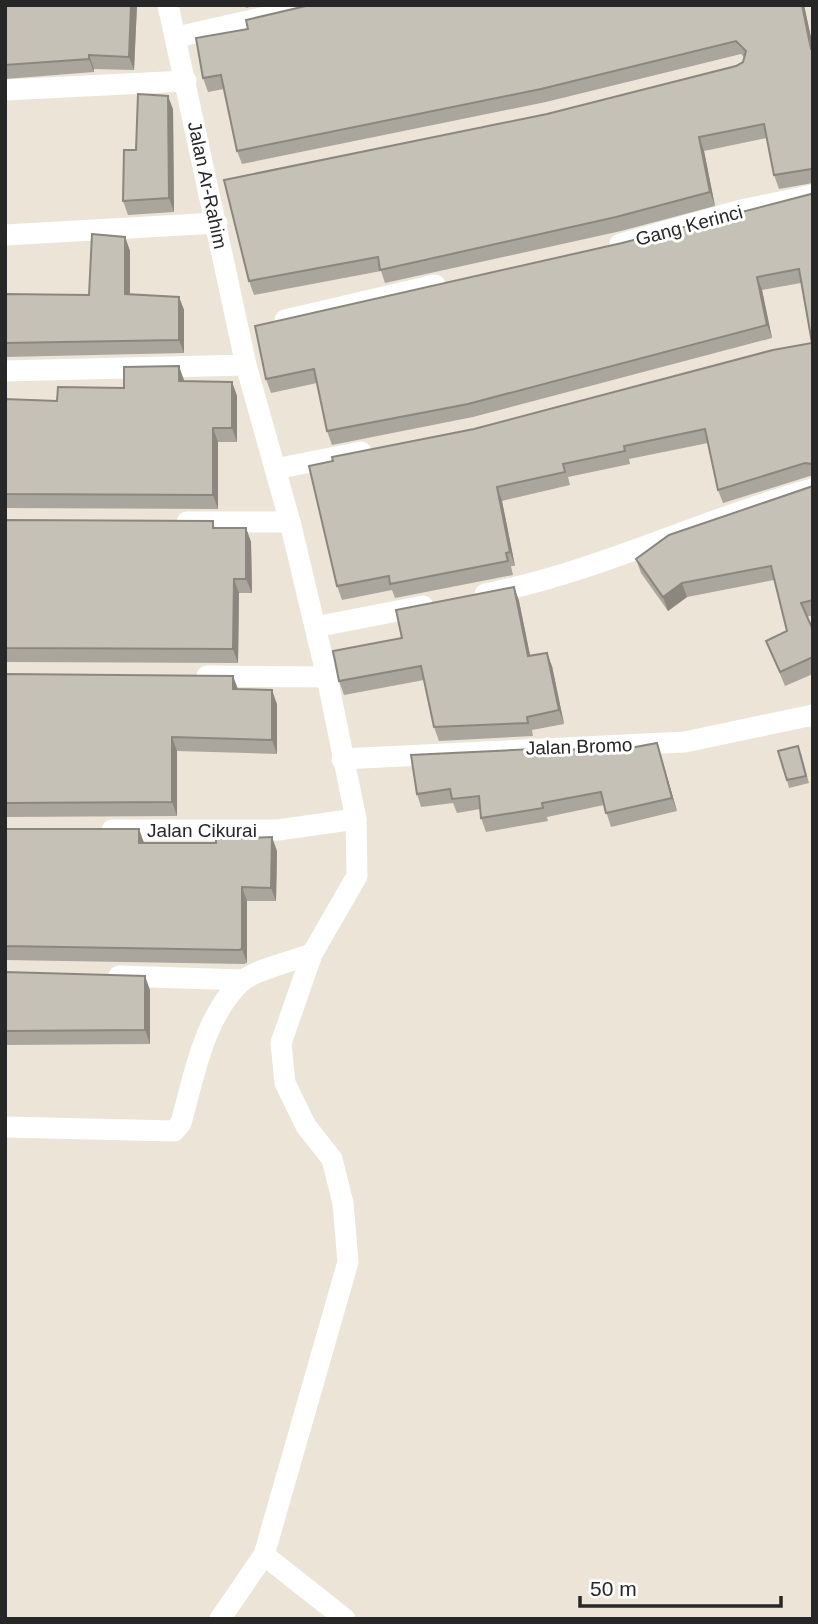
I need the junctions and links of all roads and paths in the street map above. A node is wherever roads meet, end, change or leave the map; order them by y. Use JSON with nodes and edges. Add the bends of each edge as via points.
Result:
{"nodes":[{"id":1,"x":167,"y":5,"type":"edge"},
{"id":2,"x":317,"y":5,"type":"edge"},
{"id":3,"x":177,"y":37,"type":"junction"},
{"id":4,"x":186,"y":81,"type":"junction"},
{"id":5,"x":5,"y":90,"type":"edge"},
{"id":6,"x":813,"y":195,"type":"edge"},
{"id":7,"x":216,"y":223,"type":"junction"},
{"id":8,"x":5,"y":235,"type":"edge"},
{"id":9,"x":600,"y":250,"type":"edge"},
{"id":10,"x":456,"y":281,"type":"edge"},
{"id":11,"x":239,"y":331,"type":"junction"},
{"id":12,"x":246,"y":365,"type":"junction"},
{"id":13,"x":5,"y":371,"type":"edge"},
{"id":14,"x":382,"y":448,"type":"edge"},
{"id":15,"x":275,"y":469,"type":"junction"},
{"id":16,"x":813,"y":489,"type":"edge"},
{"id":17,"x":168,"y":522,"type":"edge"},
{"id":18,"x":290,"y":522,"type":"junction"},
{"id":19,"x":315,"y":627,"type":"junction"},
{"id":20,"x":187,"y":676,"type":"edge"},
{"id":21,"x":327,"y":677,"type":"junction"},
{"id":22,"x":813,"y":715,"type":"edge"},
{"id":23,"x":342,"y":759,"type":"junction"},
{"id":24,"x":356,"y":819,"type":"junction"},
{"id":25,"x":87,"y":830,"type":"edge"},
{"id":26,"x":312,"y":954,"type":"junction"},
{"id":27,"x":98,"y":976,"type":"edge"},
{"id":28,"x":243,"y":980,"type":"junction"},
{"id":29,"x":5,"y":1127,"type":"edge"},
{"id":30,"x":264,"y":1555,"type":"junction"},
{"id":31,"x":220,"y":1619,"type":"edge"},
{"id":32,"x":345,"y":1619,"type":"edge"}],
"edges":[{"from":1,"to":3,"type":"street","name":"Jalan Ar-Rahim"},
{"from":2,"to":3,"type":"street"},
{"from":3,"to":4,"type":"street","name":"Jalan Ar-Rahim"},
{"from":4,"to":5,"type":"street"},
{"from":4,"to":7,"type":"street","name":"Jalan Ar-Rahim","via":[[214,183]]},
{"from":6,"to":9,"type":"street","name":"Gang Kerinci","via":[[737,211]]},
{"from":7,"to":8,"type":"street"},
{"from":7,"to":11,"type":"street","name":"Jalan Ar-Rahim"},
{"from":10,"to":11,"type":"street"},
{"from":11,"to":12,"type":"street","name":"Jalan Ar-Rahim"},
{"from":12,"to":13,"type":"street"},
{"from":12,"to":15,"type":"street","name":"Jalan Ar-Rahim"},
{"from":14,"to":15,"type":"street"},
{"from":15,"to":18,"type":"street","name":"Jalan Ar-Rahim"},
{"from":16,"to":19,"type":"street","via":[[536,584]]},
{"from":17,"to":18,"type":"street"},
{"from":18,"to":19,"type":"street","name":"Jalan Ar-Rahim"},
{"from":19,"to":21,"type":"street","name":"Jalan Ar-Rahim"},
{"from":20,"to":21,"type":"street"},
{"from":21,"to":23,"type":"street","name":"Jalan Ar-Rahim"},
{"from":22,"to":23,"type":"street","name":"Jalan Bromo","via":[[685,742]]},
{"from":23,"to":24,"type":"street","name":"Jalan Ar-Rahim"},
{"from":24,"to":25,"type":"street","name":"Jalan Cikurai","via":[[278,831]]},
{"from":24,"to":26,"type":"street","name":"Jalan Ar-Rahim","via":[[357,876]]},
{"from":26,"to":28,"type":"street"},
{"from":26,"to":30,"type":"street","name":"Jalan Ar-Rahim","via":[[281,1043],[285,1083],[306,1126],[332,1159],[343,1203],[348,1262]]},
{"from":27,"to":28,"type":"street"},
{"from":28,"to":29,"type":"street","via":[[213,1024],[181,1123],[174,1131]]},
{"from":30,"to":31,"type":"street","name":"Jalan Ar-Rahim"},
{"from":30,"to":32,"type":"street"}]}
